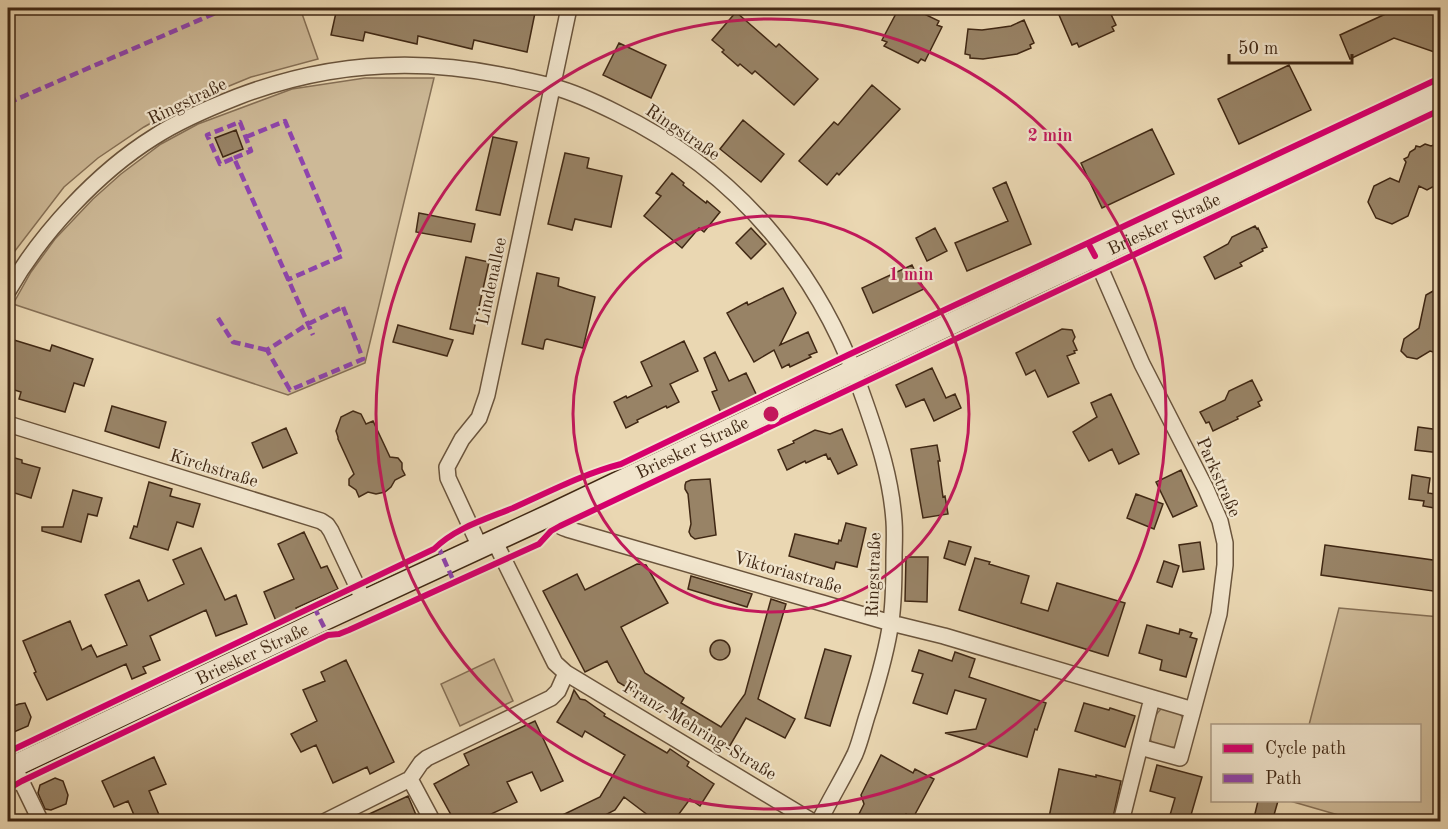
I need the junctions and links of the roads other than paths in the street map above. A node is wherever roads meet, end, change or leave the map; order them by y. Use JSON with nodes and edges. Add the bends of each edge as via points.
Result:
{"nodes":[{"id":1,"x":569,"y":8,"type":"edge"},
{"id":2,"x":552,"y":86,"type":"junction"},
{"id":3,"x":1440,"y":94,"type":"edge"},
{"id":4,"x":1095,"y":256,"type":"junction"},
{"id":5,"x":8,"y":291,"type":"edge"},
{"id":6,"x":853,"y":370,"type":"junction"},
{"id":7,"x":8,"y":424,"type":"edge"},
{"id":8,"x":550,"y":515,"type":"junction"},
{"id":9,"x":487,"y":543,"type":"junction"},
{"id":10,"x":364,"y":601,"type":"junction"},
{"id":11,"x":891,"y":623,"type":"junction"},
{"id":12,"x":566,"y":673,"type":"junction"},
{"id":13,"x":1152,"y":698,"type":"junction"},
{"id":14,"x":1193,"y":710,"type":"junction"},
{"id":15,"x":1140,"y":747,"type":"junction"},
{"id":16,"x":10,"y":763,"type":"edge"},
{"id":17,"x":410,"y":779,"type":"junction"},
{"id":18,"x":42,"y":822,"type":"edge"},
{"id":19,"x":324,"y":822,"type":"edge"},
{"id":20,"x":433,"y":822,"type":"edge"},
{"id":21,"x":813,"y":822,"type":"edge"},
{"id":22,"x":819,"y":822,"type":"edge"},
{"id":23,"x":1121,"y":822,"type":"edge"}],
"edges":[{"from":1,"to":2,"type":"street","name":"Lindenallee"},
{"from":2,"to":5,"type":"street","name":"Ringstraße","via":[[478,70],[417,65],[323,72],[256,90],[186,119],[111,168],[42,240]]},
{"from":2,"to":6,"type":"street","name":"Ringstraße","via":[[647,128],[687,153],[745,203],[803,272],[824,306]]},
{"from":2,"to":9,"type":"street","name":"Lindenallee","via":[[487,395],[479,418],[462,438],[447,467],[448,478]]},
{"from":3,"to":4,"type":"main road","name":"Briesker Straße"},
{"from":4,"to":6,"type":"main road","name":"Briesker Straße"},
{"from":4,"to":14,"type":"street","name":"Parkstraße","via":[[1142,364],[1206,489],[1225,543],[1219,614]]},
{"from":6,"to":8,"type":"main road","name":"Briesker Straße"},
{"from":6,"to":11,"type":"street","name":"Ringstraße","via":[[883,453],[891,492]]},
{"from":7,"to":10,"type":"street","name":"Kirchstraße","via":[[321,521],[331,531]]},
{"from":8,"to":9,"type":"main road","name":"Briesker Straße"},
{"from":8,"to":11,"type":"street","name":"Viktoriastraße","via":[[560,526]]},
{"from":9,"to":10,"type":"main road","name":"Briesker Straße"},
{"from":9,"to":12,"type":"street","via":[[555,663]]},
{"from":10,"to":16,"type":"main road","name":"Briesker Straße"},
{"from":11,"to":13,"type":"street","name":"Viktoriastraße"},
{"from":11,"to":22,"type":"street","name":"Ringstraße","via":[[856,752]]},
{"from":12,"to":17,"type":"street","via":[[551,698],[427,758]]},
{"from":12,"to":21,"type":"street","name":"Franz-Mehring-Straße"},
{"from":13,"to":14,"type":"street","name":"Viktoriastraße"},
{"from":13,"to":15,"type":"street"},
{"from":14,"to":15,"type":"street","name":"Parkstraße","via":[[1180,758]]},
{"from":15,"to":23,"type":"street"},
{"from":16,"to":18,"type":"street"},
{"from":17,"to":19,"type":"street"},
{"from":17,"to":20,"type":"street"}]}
